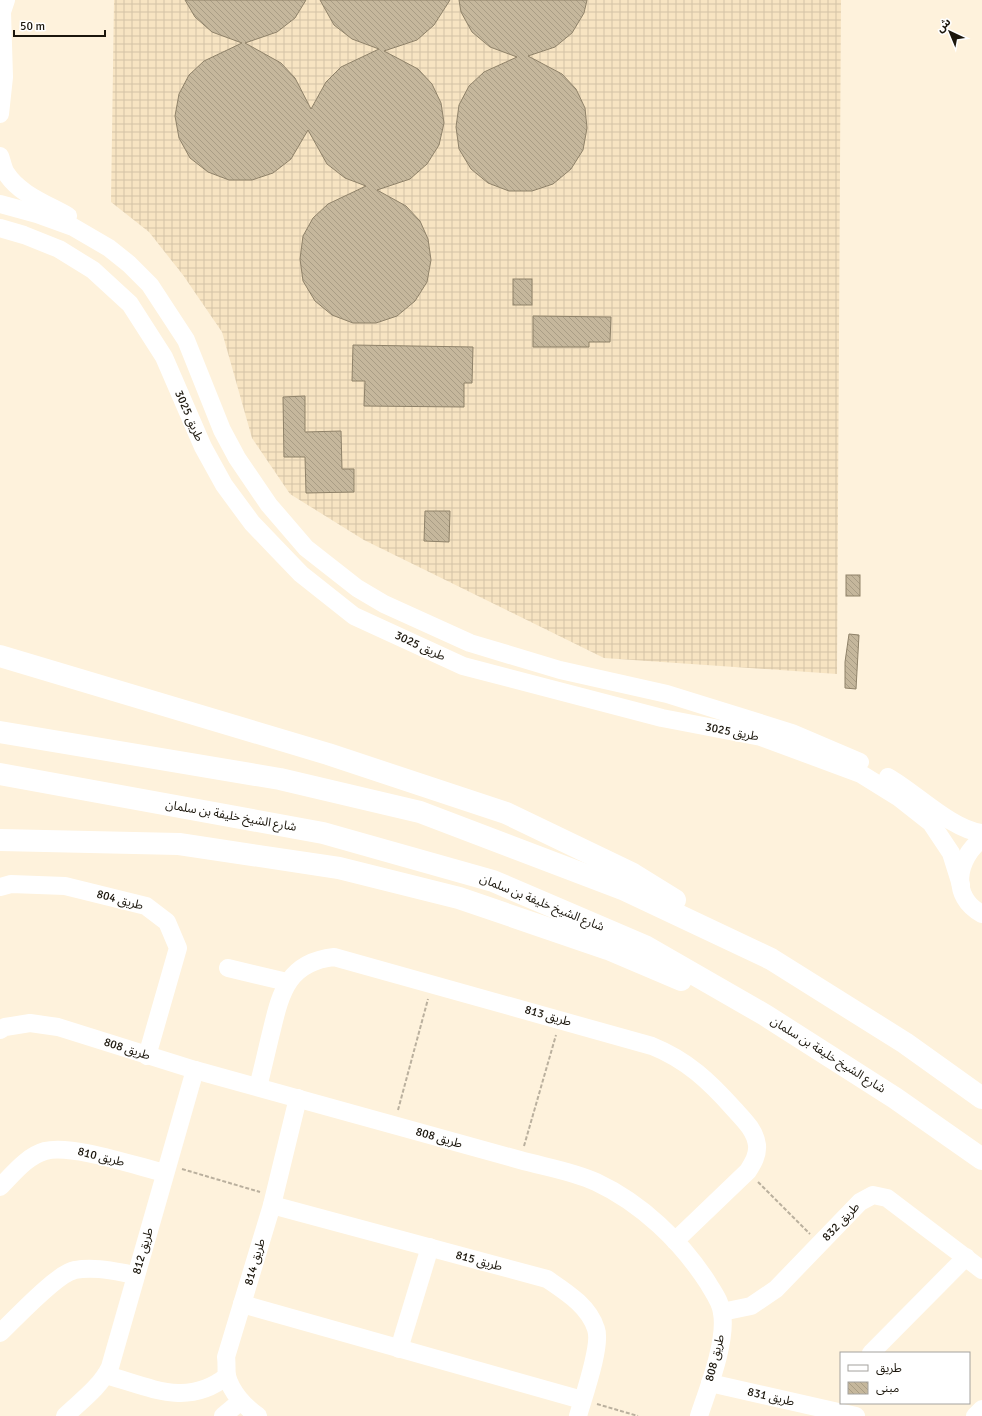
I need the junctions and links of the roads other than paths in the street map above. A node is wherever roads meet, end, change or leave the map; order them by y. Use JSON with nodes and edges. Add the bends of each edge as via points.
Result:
{"nodes":[{"id":1,"x":3,"y":7,"type":"edge"},
{"id":2,"x":0,"y":114,"type":"edge"},
{"id":3,"x":0,"y":156,"type":"edge"},
{"id":4,"x":0,"y":204,"type":"edge"},
{"id":5,"x":0,"y":228,"type":"edge"},
{"id":6,"x":109,"y":248,"type":"junction"},
{"id":7,"x":470,"y":643,"type":"junction"},
{"id":8,"x":0,"y":656,"type":"edge"},
{"id":9,"x":463,"y":666,"type":"junction"},
{"id":10,"x":643,"y":689,"type":"junction"},
{"id":11,"x":707,"y":707,"type":"junction"},
{"id":12,"x":637,"y":712,"type":"junction"},
{"id":13,"x":702,"y":726,"type":"junction"},
{"id":14,"x":0,"y":732,"type":"edge"},
{"id":15,"x":0,"y":774,"type":"edge"},
{"id":16,"x":982,"y":833,"type":"edge"},
{"id":17,"x":0,"y":840,"type":"edge"},
{"id":18,"x":982,"y":840,"type":"edge"},
{"id":19,"x":961,"y":885,"type":"junction"},
{"id":20,"x":0,"y":887,"type":"edge"},
{"id":21,"x":982,"y":914,"type":"edge"},
{"id":22,"x":771,"y":959,"type":"junction"},
{"id":23,"x":228,"y":968,"type":"dead end"},
{"id":24,"x":287,"y":982,"type":"junction"},
{"id":25,"x":765,"y":1015,"type":"junction"},
{"id":26,"x":0,"y":1030,"type":"edge"},
{"id":27,"x":147,"y":1056,"type":"junction"},
{"id":28,"x":195,"y":1070,"type":"junction"},
{"id":29,"x":258,"y":1087,"type":"junction"},
{"id":30,"x":298,"y":1098,"type":"junction"},
{"id":31,"x":982,"y":1098,"type":"edge"},
{"id":32,"x":982,"y":1160,"type":"edge"},
{"id":33,"x":166,"y":1169,"type":"junction"},
{"id":34,"x":0,"y":1187,"type":"edge"},
{"id":35,"x":273,"y":1200,"type":"junction"},
{"id":36,"x":675,"y":1241,"type":"junction"},
{"id":37,"x":430,"y":1247,"type":"junction"},
{"id":38,"x":966,"y":1257,"type":"junction"},
{"id":39,"x":982,"y":1270,"type":"edge"},
{"id":40,"x":136,"y":1275,"type":"junction"},
{"id":41,"x":242,"y":1304,"type":"junction"},
{"id":42,"x":722,"y":1312,"type":"junction"},
{"id":43,"x":0,"y":1333,"type":"edge"},
{"id":44,"x":399,"y":1349,"type":"junction"},
{"id":45,"x":872,"y":1352,"type":"edge"},
{"id":46,"x":106,"y":1375,"type":"junction"},
{"id":47,"x":227,"y":1376,"type":"junction"},
{"id":48,"x":710,"y":1383,"type":"junction"},
{"id":49,"x":241,"y":1401,"type":"junction"},
{"id":50,"x":580,"y":1408,"type":"edge"},
{"id":51,"x":982,"y":1409,"type":"edge"},
{"id":52,"x":807,"y":1411,"type":"edge"},
{"id":53,"x":841,"y":1411,"type":"edge"},
{"id":54,"x":76,"y":1412,"type":"edge"},
{"id":55,"x":224,"y":1416,"type":"edge"},
{"id":56,"x":258,"y":1416,"type":"edge"},
{"id":57,"x":699,"y":1416,"type":"edge"},
{"id":58,"x":975,"y":1416,"type":"edge"}],
"edges":[{"from":1,"to":2,"type":"street","via":[[4,77]]},
{"from":3,"to":6,"type":"street","via":[[5,172],[12,181],[24,191],[73,219]]},
{"from":4,"to":6,"type":"street","name":"طريق 3025","via":[[73,227]]},
{"from":5,"to":9,"type":"street","name":"طريق 3025","via":[[59,249],[93,270],[130,304],[164,357],[202,447],[224,485],[252,523],[301,574],[354,616]]},
{"from":6,"to":7,"type":"street","name":"طريق 3025","via":[[150,285],[182,334],[222,430],[237,458],[269,505],[306,548],[357,588],[384,604]]},
{"from":7,"to":9,"type":"street"},
{"from":7,"to":10,"type":"street","name":"طريق 3025","via":[[560,670]]},
{"from":8,"to":22,"type":"highway","via":[[328,754],[506,813],[633,874]]},
{"from":9,"to":12,"type":"street","name":"طريق 3025"},
{"from":10,"to":11,"type":"street","name":"طريق 3025"},
{"from":10,"to":12,"type":"street"},
{"from":11,"to":13,"type":"street"},
{"from":11,"to":16,"type":"street","name":"طريق 3025","via":[[792,733],[870,766],[906,787],[962,827]]},
{"from":12,"to":13,"type":"street","name":"طريق 3025"},
{"from":13,"to":19,"type":"street","name":"طريق 3025","via":[[761,737],[861,774],[898,797],[931,823],[952,853]]},
{"from":14,"to":22,"type":"highway","via":[[280,779],[420,812],[625,890]]},
{"from":15,"to":25,"type":"highway","name":"شارع الشيخ خليفة بن سلمان","via":[[323,833],[493,881],[645,946]]},
{"from":17,"to":25,"type":"highway","via":[[179,844],[339,868],[459,898],[608,949]]},
{"from":18,"to":19,"type":"street","via":[[972,847],[964,858],[960,871]]},
{"from":19,"to":21,"type":"street","name":"طريق 3025","via":[[966,899]]},
{"from":20,"to":27,"type":"street","name":"طريق 804","via":[[11,884],[65,886],[146,906],[167,922],[178,948]]},
{"from":22,"to":31,"type":"highway","via":[[905,1043]]},
{"from":23,"to":24,"type":"street"},
{"from":24,"to":29,"type":"street","name":"طريق 813","via":[[279,999]]},
{"from":24,"to":36,"type":"street","name":"طريق 813","via":[[308,964],[334,957],[652,1046],[678,1058],[700,1074],[746,1122],[754,1133],[757,1146],[755,1160],[748,1171]]},
{"from":25,"to":32,"type":"highway","name":"شارع الشيخ خليفة بن سلمان","via":[[895,1098]]},
{"from":26,"to":27,"type":"street","name":"طريق 808","via":[[30,1023],[58,1027]]},
{"from":27,"to":28,"type":"street","name":"طريق 808"},
{"from":28,"to":29,"type":"street","name":"طريق 808"},
{"from":28,"to":33,"type":"street","name":"طريق 812"},
{"from":29,"to":30,"type":"street","name":"طريق 808"},
{"from":30,"to":35,"type":"street","name":"طريق 814"},
{"from":30,"to":36,"type":"street","name":"طريق 808","via":[[581,1176],[606,1187],[641,1210]]},
{"from":33,"to":34,"type":"street","name":"طريق 810","via":[[72,1150],[46,1151],[29,1159]]},
{"from":33,"to":40,"type":"street","name":"طريق 812"},
{"from":35,"to":37,"type":"street","name":"طريق 815"},
{"from":35,"to":41,"type":"street","name":"طريق 814"},
{"from":36,"to":42,"type":"street","name":"طريق 808","via":[[698,1268],[715,1294]]},
{"from":37,"to":44,"type":"street"},
{"from":37,"to":50,"type":"street","name":"طريق 815","via":[[547,1279],[574,1298],[587,1311],[597,1329],[597,1347]]},
{"from":38,"to":39,"type":"street","name":"طريق 832"},
{"from":38,"to":42,"type":"street","name":"طريق 832","via":[[887,1198],[878,1195],[864,1199],[776,1289],[751,1306]]},
{"from":38,"to":45,"type":"street"},
{"from":40,"to":43,"type":"street","via":[[92,1269],[73,1270],[59,1278]]},
{"from":40,"to":46,"type":"street","name":"طريق 812"},
{"from":41,"to":44,"type":"street"},
{"from":41,"to":47,"type":"street","name":"طريق 814","via":[[226,1357]]},
{"from":42,"to":48,"type":"street","name":"طريق 808","via":[[723,1332]]},
{"from":44,"to":50,"type":"street"},
{"from":46,"to":47,"type":"street","via":[[175,1394],[198,1392]]},
{"from":46,"to":54,"type":"street","name":"طريق 812"},
{"from":47,"to":49,"type":"street","name":"طريق 814"},
{"from":48,"to":52,"type":"street","name":"طريق 831"},
{"from":48,"to":57,"type":"street","name":"طريق 808"},
{"from":49,"to":55,"type":"street"},
{"from":49,"to":56,"type":"street","name":"طريق 814"},
{"from":51,"to":58,"type":"street"},
{"from":52,"to":53,"type":"street","name":"طريق 831"}]}
